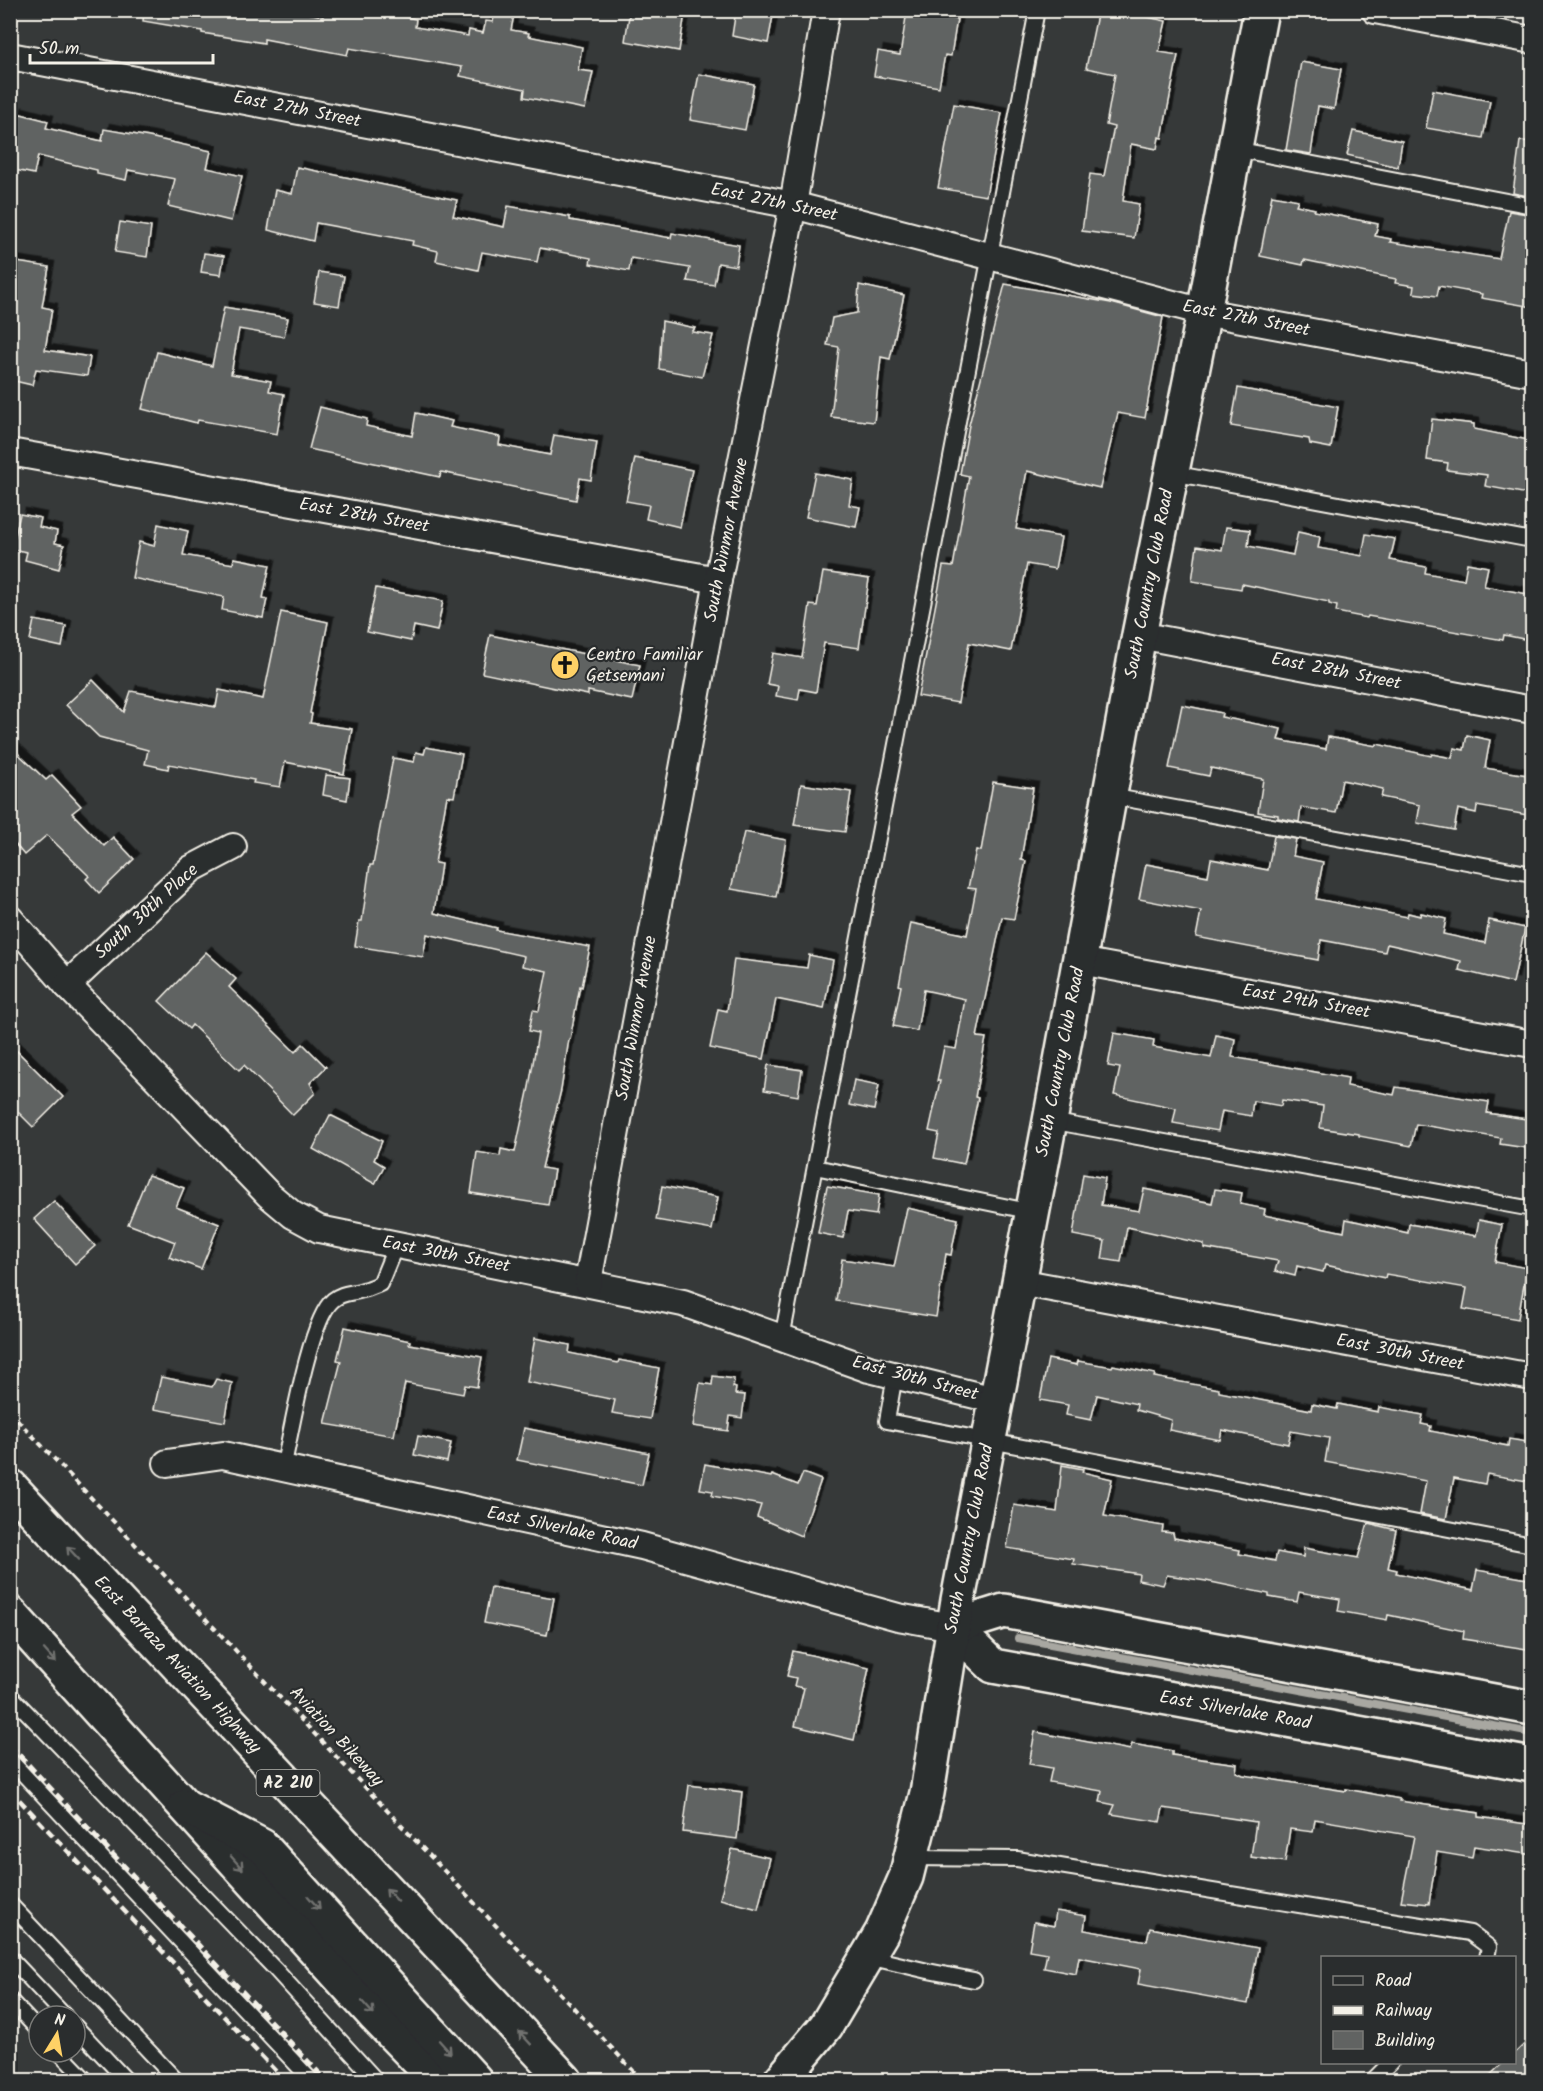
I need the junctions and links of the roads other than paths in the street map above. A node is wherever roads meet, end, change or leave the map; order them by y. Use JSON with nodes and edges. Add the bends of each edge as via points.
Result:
{"nodes":[{"id":1,"x":826,"y":10,"type":"edge"},
{"id":2,"x":1037,"y":10,"type":"edge"},
{"id":3,"x":1261,"y":10,"type":"edge"},
{"id":4,"x":1375,"y":10,"type":"edge"},
{"id":5,"x":1533,"y":40,"type":"edge"},
{"id":6,"x":10,"y":56,"type":"edge"},
{"id":7,"x":1235,"y":149,"type":"junction"},
{"id":8,"x":793,"y":205,"type":"junction"},
{"id":9,"x":1533,"y":206,"type":"edge"},
{"id":10,"x":991,"y":257,"type":"junction"},
{"id":11,"x":1204,"y":312,"type":"junction"},
{"id":12,"x":1533,"y":373,"type":"edge"},
{"id":13,"x":10,"y":452,"type":"edge"},
{"id":14,"x":1172,"y":472,"type":"junction"},
{"id":15,"x":1533,"y":540,"type":"edge"},
{"id":16,"x":718,"y":580,"type":"junction"},
{"id":17,"x":1139,"y":635,"type":"junction"},
{"id":18,"x":1533,"y":710,"type":"edge"},
{"id":19,"x":1110,"y":796,"type":"junction"},
{"id":20,"x":233,"y":847,"type":"dead end"},
{"id":21,"x":1533,"y":874,"type":"edge"},
{"id":22,"x":10,"y":918,"type":"edge"},
{"id":23,"x":1080,"y":961,"type":"junction"},
{"id":24,"x":67,"y":985,"type":"junction"},
{"id":25,"x":1533,"y":1044,"type":"edge"},
{"id":26,"x":1050,"y":1121,"type":"junction"},
{"id":27,"x":815,"y":1167,"type":"junction"},
{"id":28,"x":1533,"y":1209,"type":"edge"},
{"id":29,"x":1033,"y":1212,"type":"junction"},
{"id":30,"x":396,"y":1245,"type":"junction"},
{"id":31,"x":588,"y":1282,"type":"junction"},
{"id":32,"x":1019,"y":1282,"type":"junction"},
{"id":33,"x":782,"y":1338,"type":"junction"},
{"id":34,"x":895,"y":1375,"type":"junction"},
{"id":35,"x":1533,"y":1377,"type":"edge"},
{"id":36,"x":995,"y":1400,"type":"junction"},
{"id":37,"x":988,"y":1442,"type":"junction"},
{"id":38,"x":167,"y":1463,"type":"dead end"},
{"id":39,"x":283,"y":1469,"type":"junction"},
{"id":40,"x":10,"y":1486,"type":"edge"},
{"id":41,"x":1533,"y":1545,"type":"edge"},
{"id":42,"x":10,"y":1613,"type":"edge"},
{"id":43,"x":956,"y":1613,"type":"junction"},
{"id":44,"x":10,"y":1695,"type":"edge"},
{"id":45,"x":1533,"y":1708,"type":"edge"},
{"id":46,"x":10,"y":1760,"type":"edge"},
{"id":47,"x":1533,"y":1765,"type":"edge"},
{"id":48,"x":185,"y":1806,"type":"junction"},
{"id":49,"x":911,"y":1858,"type":"junction"},
{"id":50,"x":10,"y":1904,"type":"edge"},
{"id":51,"x":1488,"y":1956,"type":"edge"},
{"id":52,"x":868,"y":1957,"type":"junction"},
{"id":53,"x":10,"y":1958,"type":"edge"},
{"id":54,"x":974,"y":1980,"type":"dead end"},
{"id":55,"x":10,"y":2000,"type":"edge"},
{"id":56,"x":54,"y":2004,"type":"edge"},
{"id":57,"x":27,"y":2018,"type":"edge"},
{"id":58,"x":87,"y":2039,"type":"edge"},
{"id":59,"x":71,"y":2064,"type":"edge"},
{"id":60,"x":1389,"y":2064,"type":"edge"},
{"id":61,"x":86,"y":2080,"type":"edge"},
{"id":62,"x":126,"y":2080,"type":"edge"},
{"id":63,"x":176,"y":2080,"type":"edge"},
{"id":64,"x":311,"y":2080,"type":"edge"},
{"id":65,"x":376,"y":2080,"type":"edge"},
{"id":66,"x":437,"y":2080,"type":"edge"},
{"id":67,"x":475,"y":2080,"type":"edge"},
{"id":68,"x":565,"y":2080,"type":"edge"},
{"id":69,"x":781,"y":2080,"type":"edge"},
{"id":70,"x":1372,"y":2080,"type":"edge"}],
"edges":[{"from":1,"to":8,"type":"street","name":"South Winmor Avenue"},
{"from":2,"to":10,"type":"lane"},
{"from":3,"to":7,"type":"main road","name":"South Country Club Road"},
{"from":4,"to":5,"type":"street"},
{"from":6,"to":8,"type":"street","name":"East 27th Street"},
{"from":7,"to":9,"type":"lane"},
{"from":7,"to":11,"type":"main road","name":"South Country Club Road"},
{"from":8,"to":10,"type":"street","name":"East 27th Street"},
{"from":8,"to":16,"type":"street","name":"South Winmor Avenue"},
{"from":10,"to":11,"type":"street","name":"East 27th Street"},
{"from":10,"to":27,"type":"lane"},
{"from":11,"to":12,"type":"street","name":"East 27th Street"},
{"from":11,"to":14,"type":"main road","name":"South Country Club Road"},
{"from":13,"to":16,"type":"street","name":"East 28th Street"},
{"from":14,"to":15,"type":"lane"},
{"from":14,"to":17,"type":"main road","name":"South Country Club Road"},
{"from":16,"to":31,"type":"street","name":"South Winmor Avenue"},
{"from":17,"to":18,"type":"street","name":"East 28th Street"},
{"from":17,"to":19,"type":"main road","name":"South Country Club Road"},
{"from":19,"to":21,"type":"lane"},
{"from":19,"to":23,"type":"main road","name":"South Country Club Road"},
{"from":20,"to":24,"type":"street","name":"South 30th Place","via":[[190,869]]},
{"from":22,"to":24,"type":"street","name":"East 30th Street"},
{"from":23,"to":25,"type":"street","name":"East 29th Street"},
{"from":23,"to":26,"type":"main road","name":"South Country Club Road"},
{"from":24,"to":30,"type":"street","name":"East 30th Street","via":[[269,1195],[293,1215],[326,1231]]},
{"from":26,"to":28,"type":"lane"},
{"from":26,"to":29,"type":"main road","name":"South Country Club Road"},
{"from":27,"to":29,"type":"lane"},
{"from":27,"to":33,"type":"lane"},
{"from":29,"to":32,"type":"main road","name":"South Country Club Road"},
{"from":30,"to":31,"type":"street","name":"East 30th Street"},
{"from":30,"to":39,"type":"lane","via":[[380,1284],[343,1293],[330,1302],[320,1319],[311,1342]]},
{"from":31,"to":33,"type":"street","name":"East 30th Street","via":[[683,1303]]},
{"from":32,"to":35,"type":"street","name":"East 30th Street"},
{"from":32,"to":36,"type":"main road","name":"South Country Club Road"},
{"from":33,"to":34,"type":"street","name":"East 30th Street"},
{"from":34,"to":36,"type":"street","name":"East 30th Street"},
{"from":34,"to":37,"type":"lane","via":[[887,1421]]},
{"from":36,"to":37,"type":"main road","name":"South Country Club Road"},
{"from":37,"to":41,"type":"lane"},
{"from":37,"to":43,"type":"main road","name":"South Country Club Road"},
{"from":38,"to":39,"type":"street","name":"East Silverlake Road","via":[[223,1455]]},
{"from":39,"to":43,"type":"street","name":"East Silverlake Road","via":[[642,1546],[898,1617]]},
{"from":68,"to":40,"type":"main road","name":"East Barraza Aviation Highway","number":"AZ 210","one_way":true},
{"from":42,"to":48,"type":"main road","one_way":true},
{"from":43,"to":45,"type":"main road","name":"East Silverlake Road","via":[[1004,1611]]},
{"from":43,"to":47,"type":"main road","name":"East Silverlake Road","via":[[993,1666]]},
{"from":43,"to":49,"type":"main road","name":"South Country Club Road","via":[[928,1787]]},
{"from":44,"to":65,"type":"lane","via":[[275,1969]]},
{"from":46,"to":64,"type":"lane"},
{"from":48,"to":66,"type":"main road","one_way":true},
{"from":48,"to":67,"type":"main road","one_way":true,"via":[[262,1846]]},
{"from":49,"to":51,"type":"lane","via":[[1017,1859],[1470,1933],[1490,1947]]},
{"from":49,"to":52,"type":"main road","name":"South Country Club Road"},
{"from":50,"to":63,"type":"lane"},
{"from":52,"to":54,"type":"lane"},
{"from":52,"to":69,"type":"main road","name":"South Country Club Road","via":[[826,2026]]},
{"from":53,"to":56,"type":"lane"},
{"from":55,"to":57,"type":"lane"},
{"from":58,"to":62,"type":"lane"},
{"from":59,"to":61,"type":"lane"},
{"from":60,"to":70,"type":"lane"}]}
